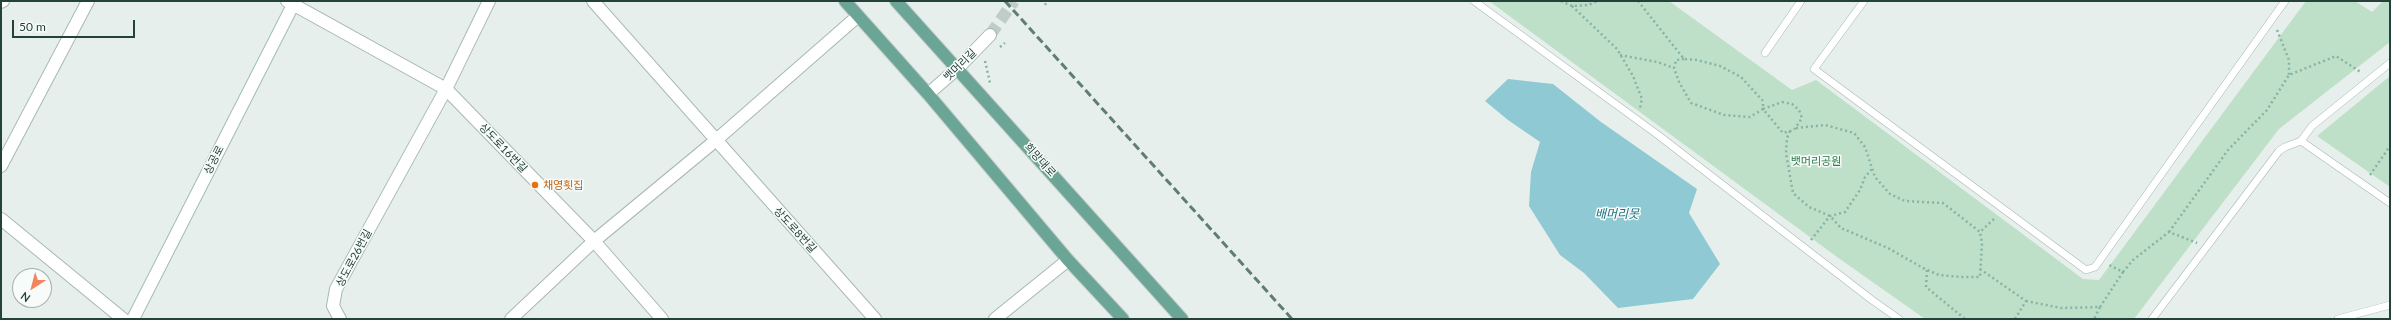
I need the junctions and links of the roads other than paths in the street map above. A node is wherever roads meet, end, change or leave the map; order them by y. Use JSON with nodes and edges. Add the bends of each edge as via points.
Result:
{"nodes":[{"id":1,"x":88,"y":1,"type":"edge"},
{"id":2,"x":593,"y":1,"type":"edge"},
{"id":3,"x":845,"y":1,"type":"edge"},
{"id":4,"x":896,"y":1,"type":"edge"},
{"id":5,"x":1474,"y":1,"type":"edge"},
{"id":6,"x":1801,"y":1,"type":"edge"},
{"id":7,"x":1864,"y":1,"type":"edge"},
{"id":8,"x":2285,"y":1,"type":"edge"},
{"id":9,"x":292,"y":2,"type":"edge"},
{"id":10,"x":488,"y":5,"type":"edge"},
{"id":11,"x":858,"y":16,"type":"junction"},
{"id":12,"x":990,"y":35,"type":"tunnel mouth"},
{"id":13,"x":1765,"y":53,"type":"dead end"},
{"id":14,"x":2390,"y":63,"type":"edge"},
{"id":15,"x":958,"y":68,"type":"junction"},
{"id":16,"x":446,"y":89,"type":"junction"},
{"id":17,"x":928,"y":94,"type":"junction"},
{"id":18,"x":715,"y":141,"type":"junction"},
{"id":19,"x":2301,"y":141,"type":"junction"},
{"id":20,"x":1,"y":166,"type":"edge"},
{"id":21,"x":2390,"y":203,"type":"edge"},
{"id":22,"x":1,"y":218,"type":"edge"},
{"id":23,"x":594,"y":241,"type":"junction"},
{"id":24,"x":1068,"y":260,"type":"junction"},
{"id":25,"x":2390,"y":305,"type":"edge"},
{"id":26,"x":123,"y":319,"type":"edge"},
{"id":27,"x":133,"y":319,"type":"edge"},
{"id":28,"x":340,"y":319,"type":"edge"},
{"id":29,"x":512,"y":319,"type":"edge"},
{"id":30,"x":662,"y":319,"type":"edge"},
{"id":31,"x":875,"y":319,"type":"edge"},
{"id":32,"x":995,"y":319,"type":"edge"},
{"id":33,"x":1123,"y":319,"type":"edge"},
{"id":34,"x":1182,"y":319,"type":"edge"},
{"id":35,"x":1899,"y":319,"type":"edge"},
{"id":36,"x":2152,"y":319,"type":"edge"},
{"id":37,"x":2338,"y":319,"type":"edge"}],
"edges":[{"from":1,"to":20,"type":"street"},
{"from":2,"to":18,"type":"street","name":"상도로8번길"},
{"from":3,"to":11,"type":"main road"},
{"from":4,"to":15,"type":"main road","name":"희망대로"},
{"from":5,"to":35,"type":"lane","via":[[1638,120]]},
{"from":6,"to":13,"type":"lane"},
{"from":7,"to":8,"type":"lane","via":[[1814,69],[2086,270],[2095,267]]},
{"from":9,"to":16,"type":"street","name":"상도로16번길"},
{"from":9,"to":27,"type":"street","name":"상공로"},
{"from":10,"to":16,"type":"street"},
{"from":11,"to":17,"type":"main road"},
{"from":11,"to":18,"type":"street"},
{"from":12,"to":15,"type":"street","name":"뱃머리길"},
{"from":14,"to":19,"type":"lane","via":[[2312,126]]},
{"from":15,"to":17,"type":"street","name":"뱃머리길"},
{"from":15,"to":34,"type":"main road","name":"희망대로"},
{"from":16,"to":23,"type":"street","name":"상도로16번길"},
{"from":16,"to":28,"type":"street","name":"상도로26번길","via":[[336,289],[333,306]]},
{"from":17,"to":24,"type":"main road"},
{"from":18,"to":23,"type":"street"},
{"from":18,"to":31,"type":"street","name":"상도로8번길"},
{"from":19,"to":21,"type":"lane"},
{"from":19,"to":36,"type":"lane","via":[[2279,151]]},
{"from":22,"to":26,"type":"street"},
{"from":23,"to":29,"type":"street"},
{"from":23,"to":30,"type":"street","name":"상도로16번길"},
{"from":24,"to":32,"type":"street"},
{"from":24,"to":33,"type":"main road"},
{"from":25,"to":37,"type":"lane"}]}
